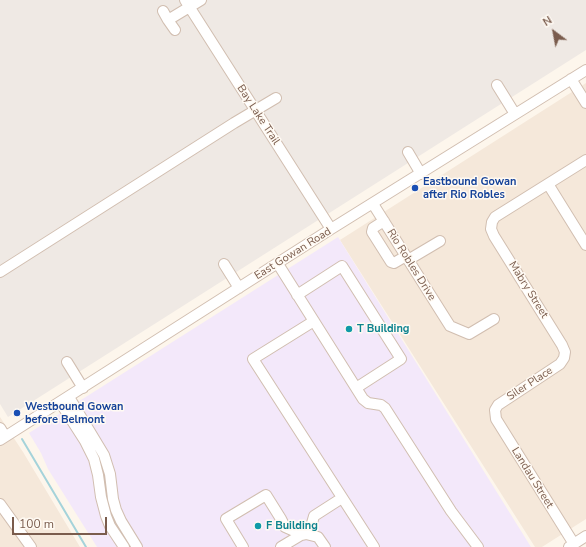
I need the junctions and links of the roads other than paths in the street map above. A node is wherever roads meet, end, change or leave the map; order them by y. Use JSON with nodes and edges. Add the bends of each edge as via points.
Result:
{"nodes":[{"id":1,"x":200,"y":0,"type":"edge"},
{"id":2,"x":187,"y":4,"type":"edge"},
{"id":3,"x":163,"y":10,"type":"dead end"},
{"id":4,"x":168,"y":20,"type":"junction"},
{"id":5,"x":175,"y":30,"type":"dead end"},
{"id":6,"x":586,"y":70,"type":"edge"},
{"id":7,"x":571,"y":79,"type":"junction"},
{"id":8,"x":497,"y":85,"type":"dead end"},
{"id":9,"x":276,"y":98,"type":"dead end"},
{"id":10,"x":586,"y":103,"type":"edge"},
{"id":11,"x":255,"y":110,"type":"junction"},
{"id":12,"x":516,"y":114,"type":"junction"},
{"id":13,"x":408,"y":152,"type":"dead end"},
{"id":14,"x":586,"y":160,"type":"edge"},
{"id":15,"x":421,"y":174,"type":"junction"},
{"id":16,"x":548,"y":184,"type":"junction"},
{"id":17,"x":373,"y":204,"type":"junction"},
{"id":18,"x":384,"y":221,"type":"junction"},
{"id":19,"x":331,"y":230,"type":"junction"},
{"id":20,"x":440,"y":241,"type":"dead end"},
{"id":21,"x":586,"y":246,"type":"edge"},
{"id":22,"x":407,"y":258,"type":"junction"},
{"id":23,"x":224,"y":264,"type":"dead end"},
{"id":24,"x":278,"y":264,"type":"junction"},
{"id":25,"x":0,"y":272,"type":"edge"},
{"id":26,"x":239,"y":288,"type":"junction"},
{"id":27,"x":297,"y":295,"type":"junction"},
{"id":28,"x":494,"y":319,"type":"dead end"},
{"id":29,"x":314,"y":321,"type":"junction"},
{"id":30,"x":564,"y":358,"type":"joint"},
{"id":31,"x":67,"y":362,"type":"dead end"},
{"id":32,"x":83,"y":388,"type":"junction"},
{"id":33,"x":356,"y":388,"type":"junction"},
{"id":34,"x":64,"y":399,"type":"junction"},
{"id":35,"x":495,"y":410,"type":"joint"},
{"id":36,"x":2,"y":435,"type":"edge"},
{"id":37,"x":342,"y":498,"type":"junction"},
{"id":38,"x":0,"y":504,"type":"edge"},
{"id":39,"x":304,"y":535,"type":"junction"},
{"id":40,"x":586,"y":536,"type":"edge"},
{"id":41,"x":572,"y":545,"type":"edge"},
{"id":42,"x":31,"y":547,"type":"edge"},
{"id":43,"x":124,"y":547,"type":"edge"},
{"id":44,"x":137,"y":547,"type":"edge"},
{"id":45,"x":243,"y":547,"type":"edge"},
{"id":46,"x":281,"y":547,"type":"edge"},
{"id":47,"x":325,"y":547,"type":"edge"},
{"id":48,"x":374,"y":547,"type":"edge"},
{"id":49,"x":478,"y":547,"type":"edge"}],
"edges":[{"from":1,"to":2,"type":"street"},
{"from":2,"to":4,"type":"street"},
{"from":2,"to":11,"type":"street","name":"Bay Lake Trail"},
{"from":3,"to":4,"type":"street"},
{"from":4,"to":5,"type":"street"},
{"from":6,"to":7,"type":"street","name":"East Gowan Road"},
{"from":7,"to":10,"type":"street"},
{"from":7,"to":12,"type":"street","name":"East Gowan Road"},
{"from":8,"to":12,"type":"street"},
{"from":9,"to":11,"type":"street"},
{"from":11,"to":19,"type":"street","name":"Bay Lake Trail"},
{"from":11,"to":25,"type":"street"},
{"from":12,"to":15,"type":"street","name":"East Gowan Road"},
{"from":13,"to":15,"type":"street"},
{"from":14,"to":16,"type":"street"},
{"from":15,"to":17,"type":"street","name":"East Gowan Road"},
{"from":16,"to":21,"type":"street"},
{"from":16,"to":30,"type":"street","name":"Mabry Street","via":[[496,217],[492,222],[492,229],[562,345]]},
{"from":17,"to":18,"type":"street","name":"Rio Robles Drive"},
{"from":17,"to":19,"type":"street","name":"East Gowan Road"},
{"from":18,"to":22,"type":"street","name":"Rio Robles Drive"},
{"from":18,"to":22,"type":"street","via":[[372,228],[379,244],[391,262]]},
{"from":19,"to":24,"type":"street","name":"East Gowan Road"},
{"from":20,"to":22,"type":"street"},
{"from":22,"to":28,"type":"street","name":"Rio Robles Drive","via":[[450,326],[469,334]]},
{"from":23,"to":26,"type":"street"},
{"from":24,"to":26,"type":"street","name":"East Gowan Road"},
{"from":24,"to":27,"type":"street"},
{"from":26,"to":32,"type":"street","name":"East Gowan Road"},
{"from":27,"to":29,"type":"street"},
{"from":27,"to":33,"type":"street","via":[[342,266],[401,360]]},
{"from":29,"to":33,"type":"street"},
{"from":29,"to":37,"type":"street","via":[[253,360]]},
{"from":30,"to":35,"type":"street","name":"Siler Place","via":[[560,364],[498,405]]},
{"from":31,"to":32,"type":"street"},
{"from":32,"to":34,"type":"street","name":"East Gowan Road"},
{"from":33,"to":49,"type":"street","via":[[365,401],[385,408],[451,511]]},
{"from":34,"to":36,"type":"street","name":"East Gowan Road"},
{"from":34,"to":43,"type":"street","via":[[94,459],[106,516]]},
{"from":34,"to":44,"type":"street","via":[[104,455],[116,510]]},
{"from":35,"to":41,"type":"street","name":"Landau Street","via":[[496,419]]},
{"from":37,"to":39,"type":"street","via":[[314,516]]},
{"from":37,"to":48,"type":"street"},
{"from":38,"to":42,"type":"street"},
{"from":39,"to":45,"type":"street","via":[[283,526],[266,495],[226,520]]},
{"from":39,"to":46,"type":"street"},
{"from":39,"to":47,"type":"street","via":[[318,537]]},
{"from":40,"to":41,"type":"street"}]}
